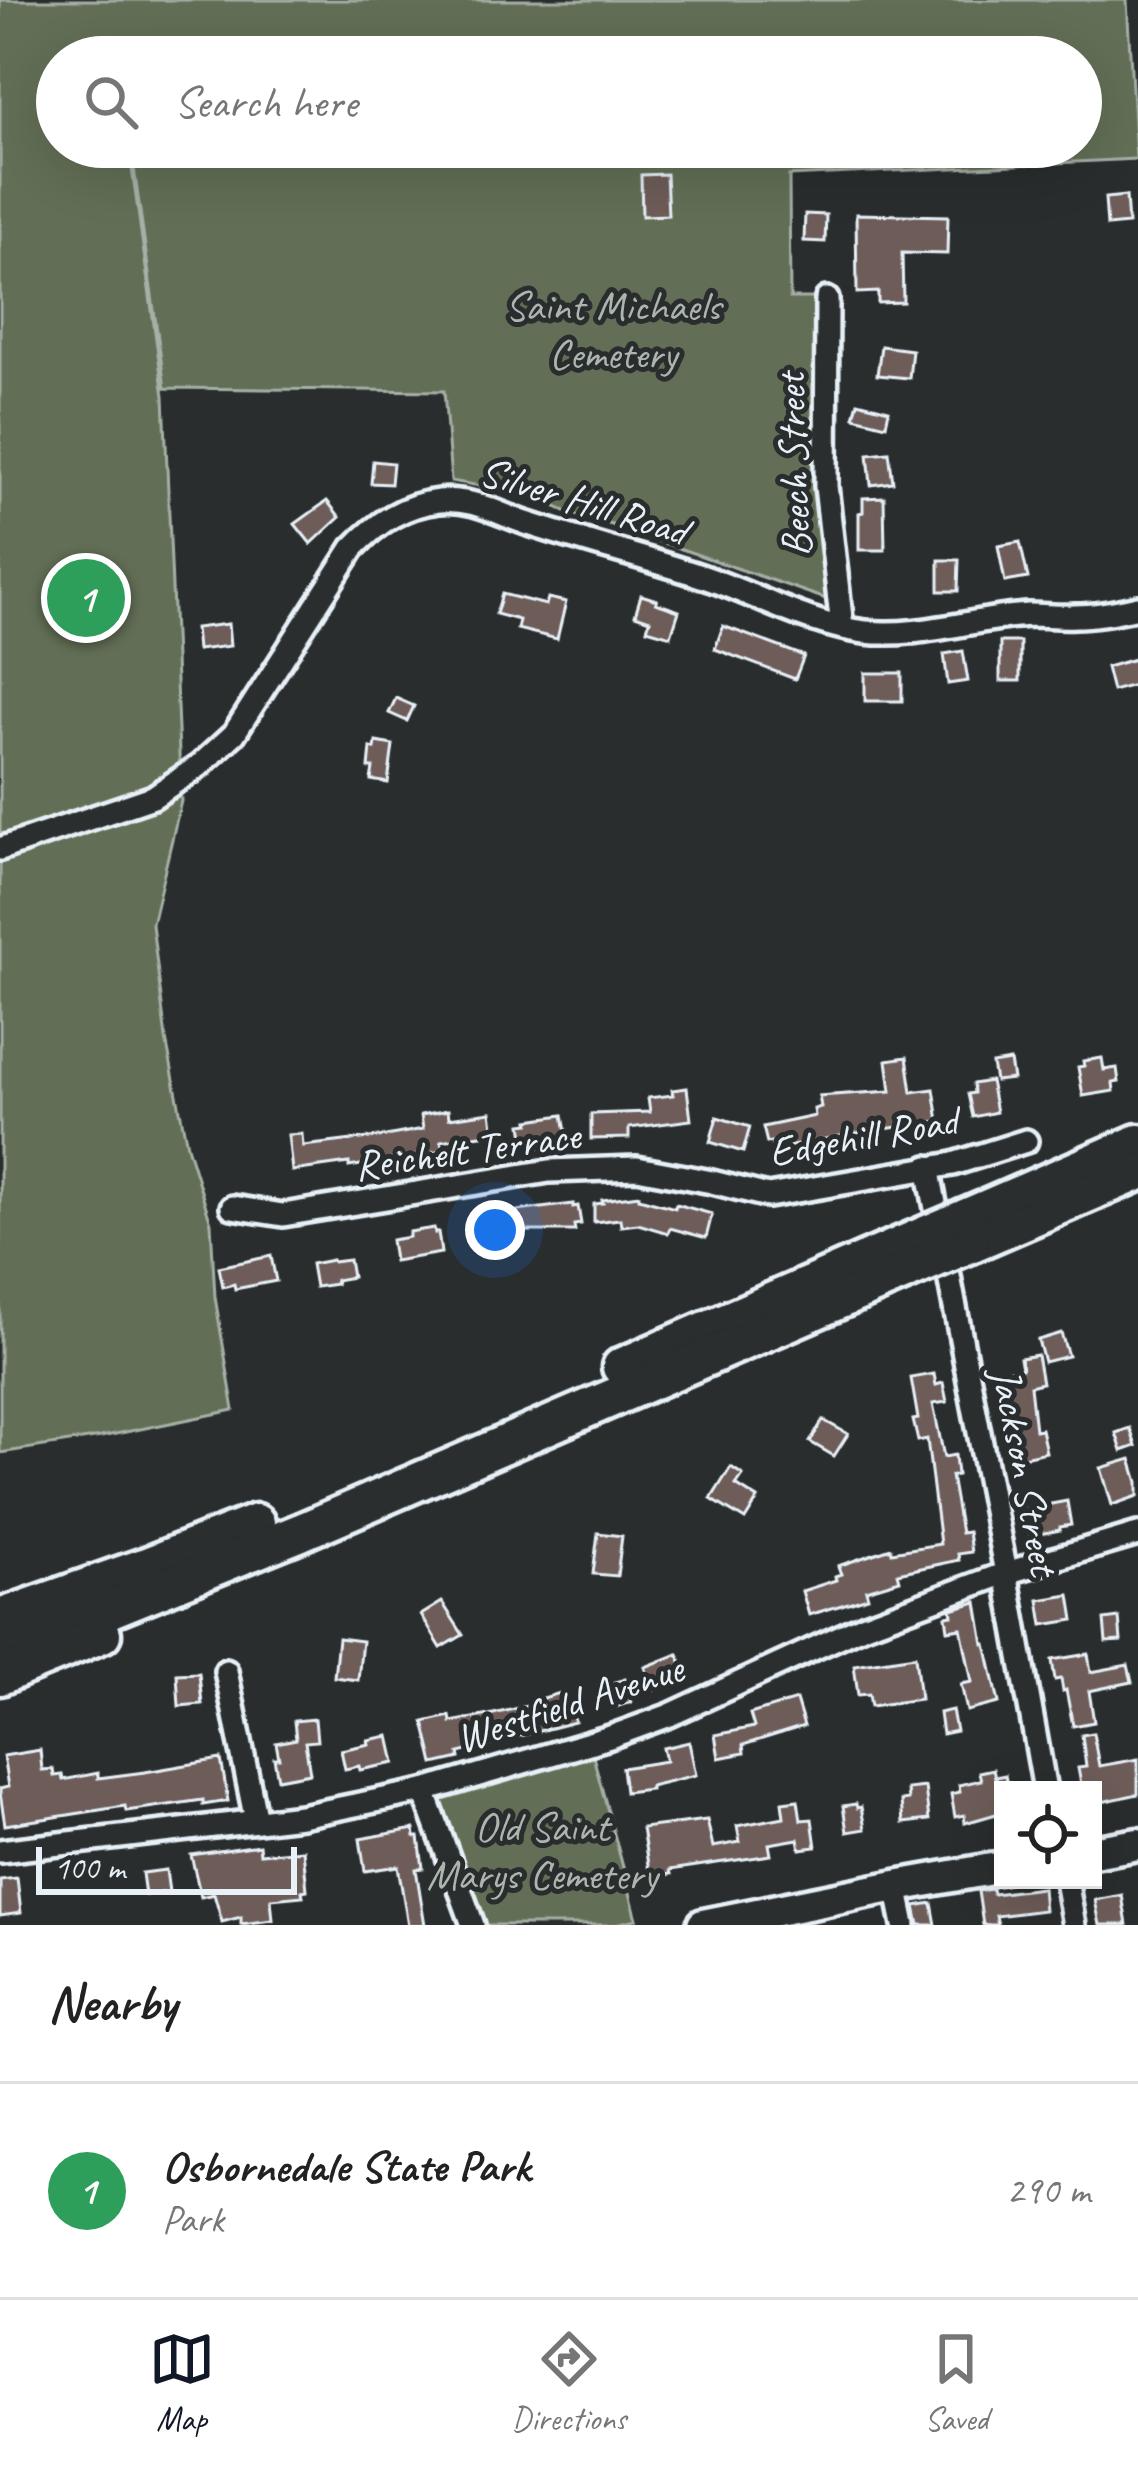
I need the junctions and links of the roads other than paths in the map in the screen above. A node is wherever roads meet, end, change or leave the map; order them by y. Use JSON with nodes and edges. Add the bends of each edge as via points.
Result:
{"nodes":[{"id":1,"x":827,"y":299,"type":"dead end"},
{"id":2,"x":1138,"y":608,"type":"edge"},
{"id":3,"x":842,"y":628,"type":"junction"},
{"id":4,"x":0,"y":849,"type":"edge"},
{"id":5,"x":1026,"y":1141,"type":"dead end"},
{"id":6,"x":1138,"y":1143,"type":"edge"},
{"id":7,"x":928,"y":1167,"type":"junction"},
{"id":8,"x":1138,"y":1172,"type":"edge"},
{"id":9,"x":712,"y":1182,"type":"joint"},
{"id":10,"x":232,"y":1207,"type":"dead end"},
{"id":11,"x":967,"y":1231,"type":"junction"},
{"id":12,"x":906,"y":1258,"type":"junction"},
{"id":13,"x":301,"y":1532,"type":"junction"},
{"id":14,"x":1138,"y":1534,"type":"edge"},
{"id":15,"x":1006,"y":1573,"type":"junction"},
{"id":16,"x":0,"y":1618,"type":"edge"},
{"id":17,"x":0,"y":1646,"type":"edge"},
{"id":18,"x":226,"y":1671,"type":"dead end"},
{"id":19,"x":0,"y":1676,"type":"edge"},
{"id":20,"x":1043,"y":1781,"type":"edge"},
{"id":21,"x":424,"y":1791,"type":"junction"},
{"id":22,"x":256,"y":1821,"type":"junction"},
{"id":23,"x":1138,"y":1844,"type":"edge"},
{"id":24,"x":1102,"y":1850,"type":"edge"},
{"id":25,"x":0,"y":1851,"type":"edge"},
{"id":26,"x":994,"y":1869,"type":"edge"},
{"id":27,"x":896,"y":1886,"type":"junction"},
{"id":28,"x":1067,"y":1889,"type":"edge"},
{"id":29,"x":718,"y":1924,"type":"edge"},
{"id":30,"x":473,"y":1925,"type":"edge"},
{"id":31,"x":904,"y":1925,"type":"edge"},
{"id":32,"x":1073,"y":1925,"type":"edge"}],
"edges":[{"from":1,"to":3,"type":"street","name":"Beech Street","via":[[826,486]]},
{"from":2,"to":3,"type":"street","name":"Silver Hill Road","via":[[888,632]]},
{"from":3,"to":4,"type":"street","name":"Silver Hill Road","via":[[489,508],[460,500],[418,505],[395,513],[353,548],[234,734],[199,766],[153,797]]},
{"from":5,"to":7,"type":"street","name":"Edgehill Road"},
{"from":6,"to":11,"type":"highway"},
{"from":7,"to":9,"type":"street","name":"Edgehill Road","via":[[768,1196]]},
{"from":7,"to":15,"type":"street","name":"Jackson Street"},
{"from":8,"to":11,"type":"highway"},
{"from":9,"to":10,"type":"street","name":"Reichelt Terrace","via":[[637,1168],[549,1171],[283,1215]]},
{"from":11,"to":12,"type":"highway","bridge":true},
{"from":12,"to":13,"type":"highway"},
{"from":12,"to":16,"type":"highway","via":[[144,1568]]},
{"from":13,"to":17,"type":"highway"},
{"from":13,"to":19,"type":"highway","via":[[194,1594]]},
{"from":14,"to":15,"type":"street","name":"Westfield Avenue"},
{"from":15,"to":20,"type":"street","name":"Jackson Street"},
{"from":15,"to":21,"type":"street","name":"Westfield Avenue","via":[[865,1625],[670,1715]]},
{"from":18,"to":22,"type":"street"},
{"from":21,"to":22,"type":"street","name":"Westfield Avenue"},
{"from":21,"to":30,"type":"street"},
{"from":22,"to":25,"type":"street","name":"Westfield Avenue"},
{"from":23,"to":24,"type":"main road"},
{"from":26,"to":27,"type":"main road"},
{"from":27,"to":29,"type":"main road"},
{"from":27,"to":31,"type":"street"},
{"from":28,"to":32,"type":"street"}]}
